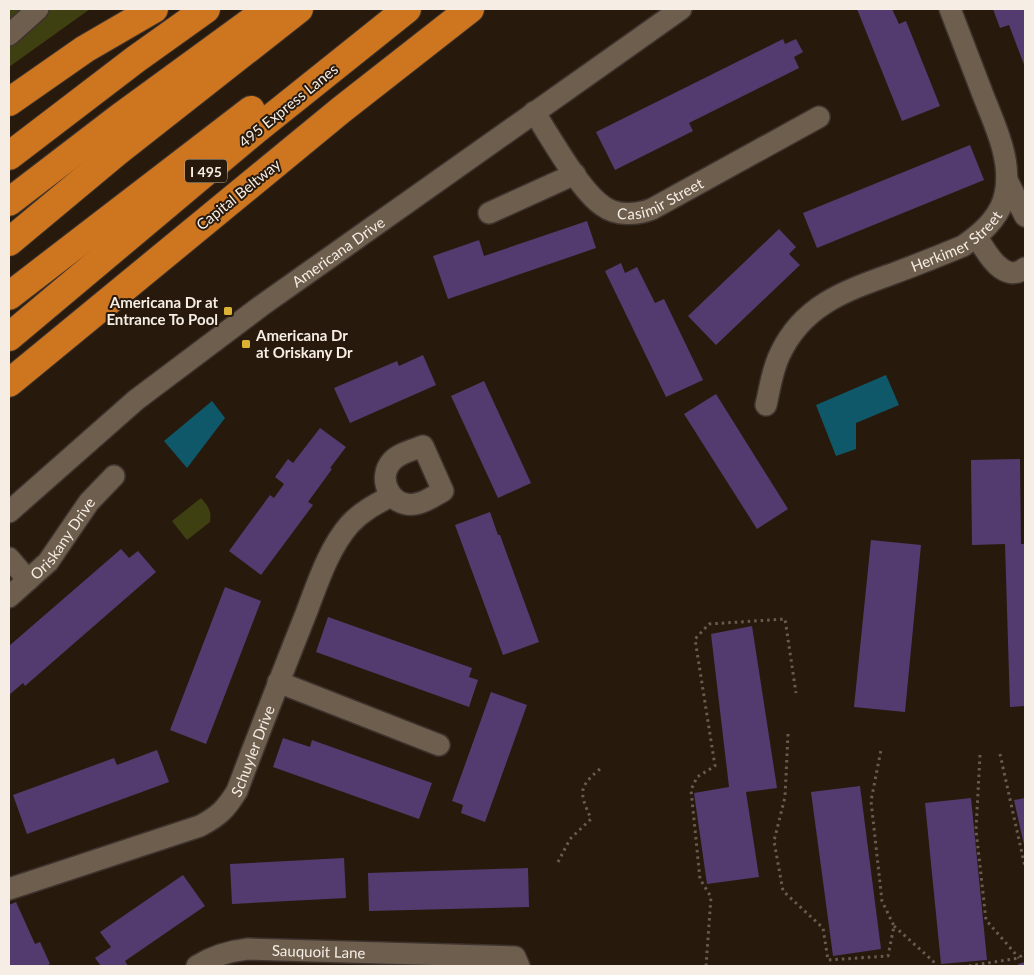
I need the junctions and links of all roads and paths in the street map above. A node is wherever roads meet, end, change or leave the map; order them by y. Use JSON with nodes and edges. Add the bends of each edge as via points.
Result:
{"nodes":[{"id":1,"x":38,"y":9,"type":"edge"},
{"id":2,"x":154,"y":9,"type":"edge"},
{"id":3,"x":206,"y":9,"type":"edge"},
{"id":4,"x":268,"y":9,"type":"edge"},
{"id":5,"x":299,"y":9,"type":"edge"},
{"id":6,"x":389,"y":9,"type":"edge"},
{"id":7,"x":408,"y":9,"type":"edge"},
{"id":8,"x":470,"y":9,"type":"edge"},
{"id":9,"x":681,"y":9,"type":"edge"},
{"id":10,"x":950,"y":9,"type":"edge"},
{"id":11,"x":9,"y":34,"type":"edge"},
{"id":12,"x":9,"y":102,"type":"edge"},
{"id":13,"x":534,"y":112,"type":"junction"},
{"id":14,"x":819,"y":118,"type":"dead end"},
{"id":15,"x":9,"y":156,"type":"edge"},
{"id":16,"x":575,"y":174,"type":"junction"},
{"id":17,"x":1007,"y":180,"type":"junction"},
{"id":18,"x":9,"y":202,"type":"edge"},
{"id":19,"x":489,"y":213,"type":"dead end"},
{"id":20,"x":1025,"y":216,"type":"edge"},
{"id":21,"x":977,"y":237,"type":"junction"},
{"id":22,"x":9,"y":242,"type":"edge"},
{"id":23,"x":1025,"y":268,"type":"edge"},
{"id":24,"x":9,"y":296,"type":"edge"},
{"id":25,"x":9,"y":337,"type":"edge"},
{"id":26,"x":9,"y":383,"type":"edge"},
{"id":27,"x":766,"y":406,"type":"dead end"},
{"id":28,"x":114,"y":476,"type":"dead end"},
{"id":29,"x":391,"y":496,"type":"dead end"},
{"id":30,"x":9,"y":512,"type":"edge"},
{"id":31,"x":9,"y":558,"type":"edge"},
{"id":32,"x":28,"y":580,"type":"junction"},
{"id":33,"x":9,"y":597,"type":"edge"},
{"id":34,"x":278,"y":682,"type":"junction"},
{"id":35,"x":796,"y":693,"type":"dead end"},
{"id":36,"x":788,"y":734,"type":"dead end"},
{"id":37,"x":439,"y":745,"type":"dead end"},
{"id":38,"x":881,"y":750,"type":"dead end"},
{"id":39,"x":1000,"y":754,"type":"dead end"},
{"id":40,"x":980,"y":755,"type":"dead end"},
{"id":41,"x":600,"y":768,"type":"dead end"},
{"id":42,"x":558,"y":862,"type":"dead end"},
{"id":43,"x":1025,"y":866,"type":"edge"},
{"id":44,"x":9,"y":889,"type":"edge"},
{"id":45,"x":894,"y":926,"type":"junction"},
{"id":46,"x":1025,"y":952,"type":"edge"},
{"id":47,"x":1019,"y":958,"type":"junction"},
{"id":48,"x":477,"y":961,"type":"edge"},
{"id":49,"x":197,"y":966,"type":"edge"},
{"id":50,"x":519,"y":966,"type":"edge"},
{"id":51,"x":706,"y":966,"type":"edge"},
{"id":52,"x":936,"y":966,"type":"edge"},
{"id":53,"x":969,"y":966,"type":"edge"}],
"edges":[{"from":1,"to":11,"type":"street"},
{"from":2,"to":12,"type":"highway","via":[[85,49]]},
{"from":3,"to":15,"type":"highway"},
{"from":4,"to":18,"type":"highway","via":[[120,116]]},
{"from":5,"to":22,"type":"highway","via":[[117,152]]},
{"from":6,"to":24,"type":"highway","via":[[321,56]]},
{"from":7,"to":25,"type":"highway","name":"495 Express Lanes","number":"I 495","via":[[257,129]]},
{"from":8,"to":26,"type":"highway","name":"Capital Beltway","number":"I 495","via":[[341,110]]},
{"from":9,"to":13,"type":"street","name":"Americana Drive"},
{"from":10,"to":17,"type":"street","name":"Herkimer Street","via":[[995,127],[1006,160]]},
{"from":13,"to":16,"type":"street","name":"Casimir Street"},
{"from":13,"to":30,"type":"street","name":"Americana Drive","via":[[269,300],[144,394]]},
{"from":14,"to":16,"type":"street","name":"Casimir Street","via":[[642,213],[615,212],[604,207],[593,199]]},
{"from":16,"to":19,"type":"street"},
{"from":17,"to":20,"type":"street"},
{"from":17,"to":21,"type":"street","name":"Herkimer Street","via":[[998,212]]},
{"from":21,"to":23,"type":"street","via":[[991,261],[1013,273]]},
{"from":21,"to":27,"type":"street","name":"Herkimer Street","via":[[937,257],[845,291],[817,308],[800,323],[780,354]]},
{"from":28,"to":32,"type":"street","name":"Oriskany Drive","via":[[90,502],[48,562]]},
{"from":29,"to":34,"type":"street","name":"Schuyler Drive","via":[[362,512],[336,544]]},
{"from":31,"to":32,"type":"street"},
{"from":32,"to":33,"type":"street","name":"Oriskany Drive"},
{"from":34,"to":37,"type":"street"},
{"from":34,"to":44,"type":"street","name":"Schuyler Drive","via":[[237,791],[217,817],[200,826]]},
{"from":35,"to":51,"type":"path","via":[[785,619],[709,624],[695,639],[715,766],[697,777],[691,790],[700,879],[711,897]]},
{"from":36,"to":45,"type":"path","via":[[785,797],[774,840],[783,891],[823,928],[828,960],[888,956]]},
{"from":38,"to":45,"type":"path","via":[[871,801],[882,901]]},
{"from":39,"to":43,"type":"path"},
{"from":40,"to":47,"type":"path","via":[[976,830],[986,920]]},
{"from":41,"to":42,"type":"path","via":[[585,782],[582,797],[591,819],[570,839]]},
{"from":45,"to":52,"type":"path"},
{"from":46,"to":47,"type":"path"},
{"from":47,"to":53,"type":"path"},
{"from":48,"to":49,"type":"street","name":"Sauquoit Lane","via":[[248,948],[211,957]]},
{"from":48,"to":50,"type":"street","name":"Sauquoit Lane","via":[[515,957]]}]}
